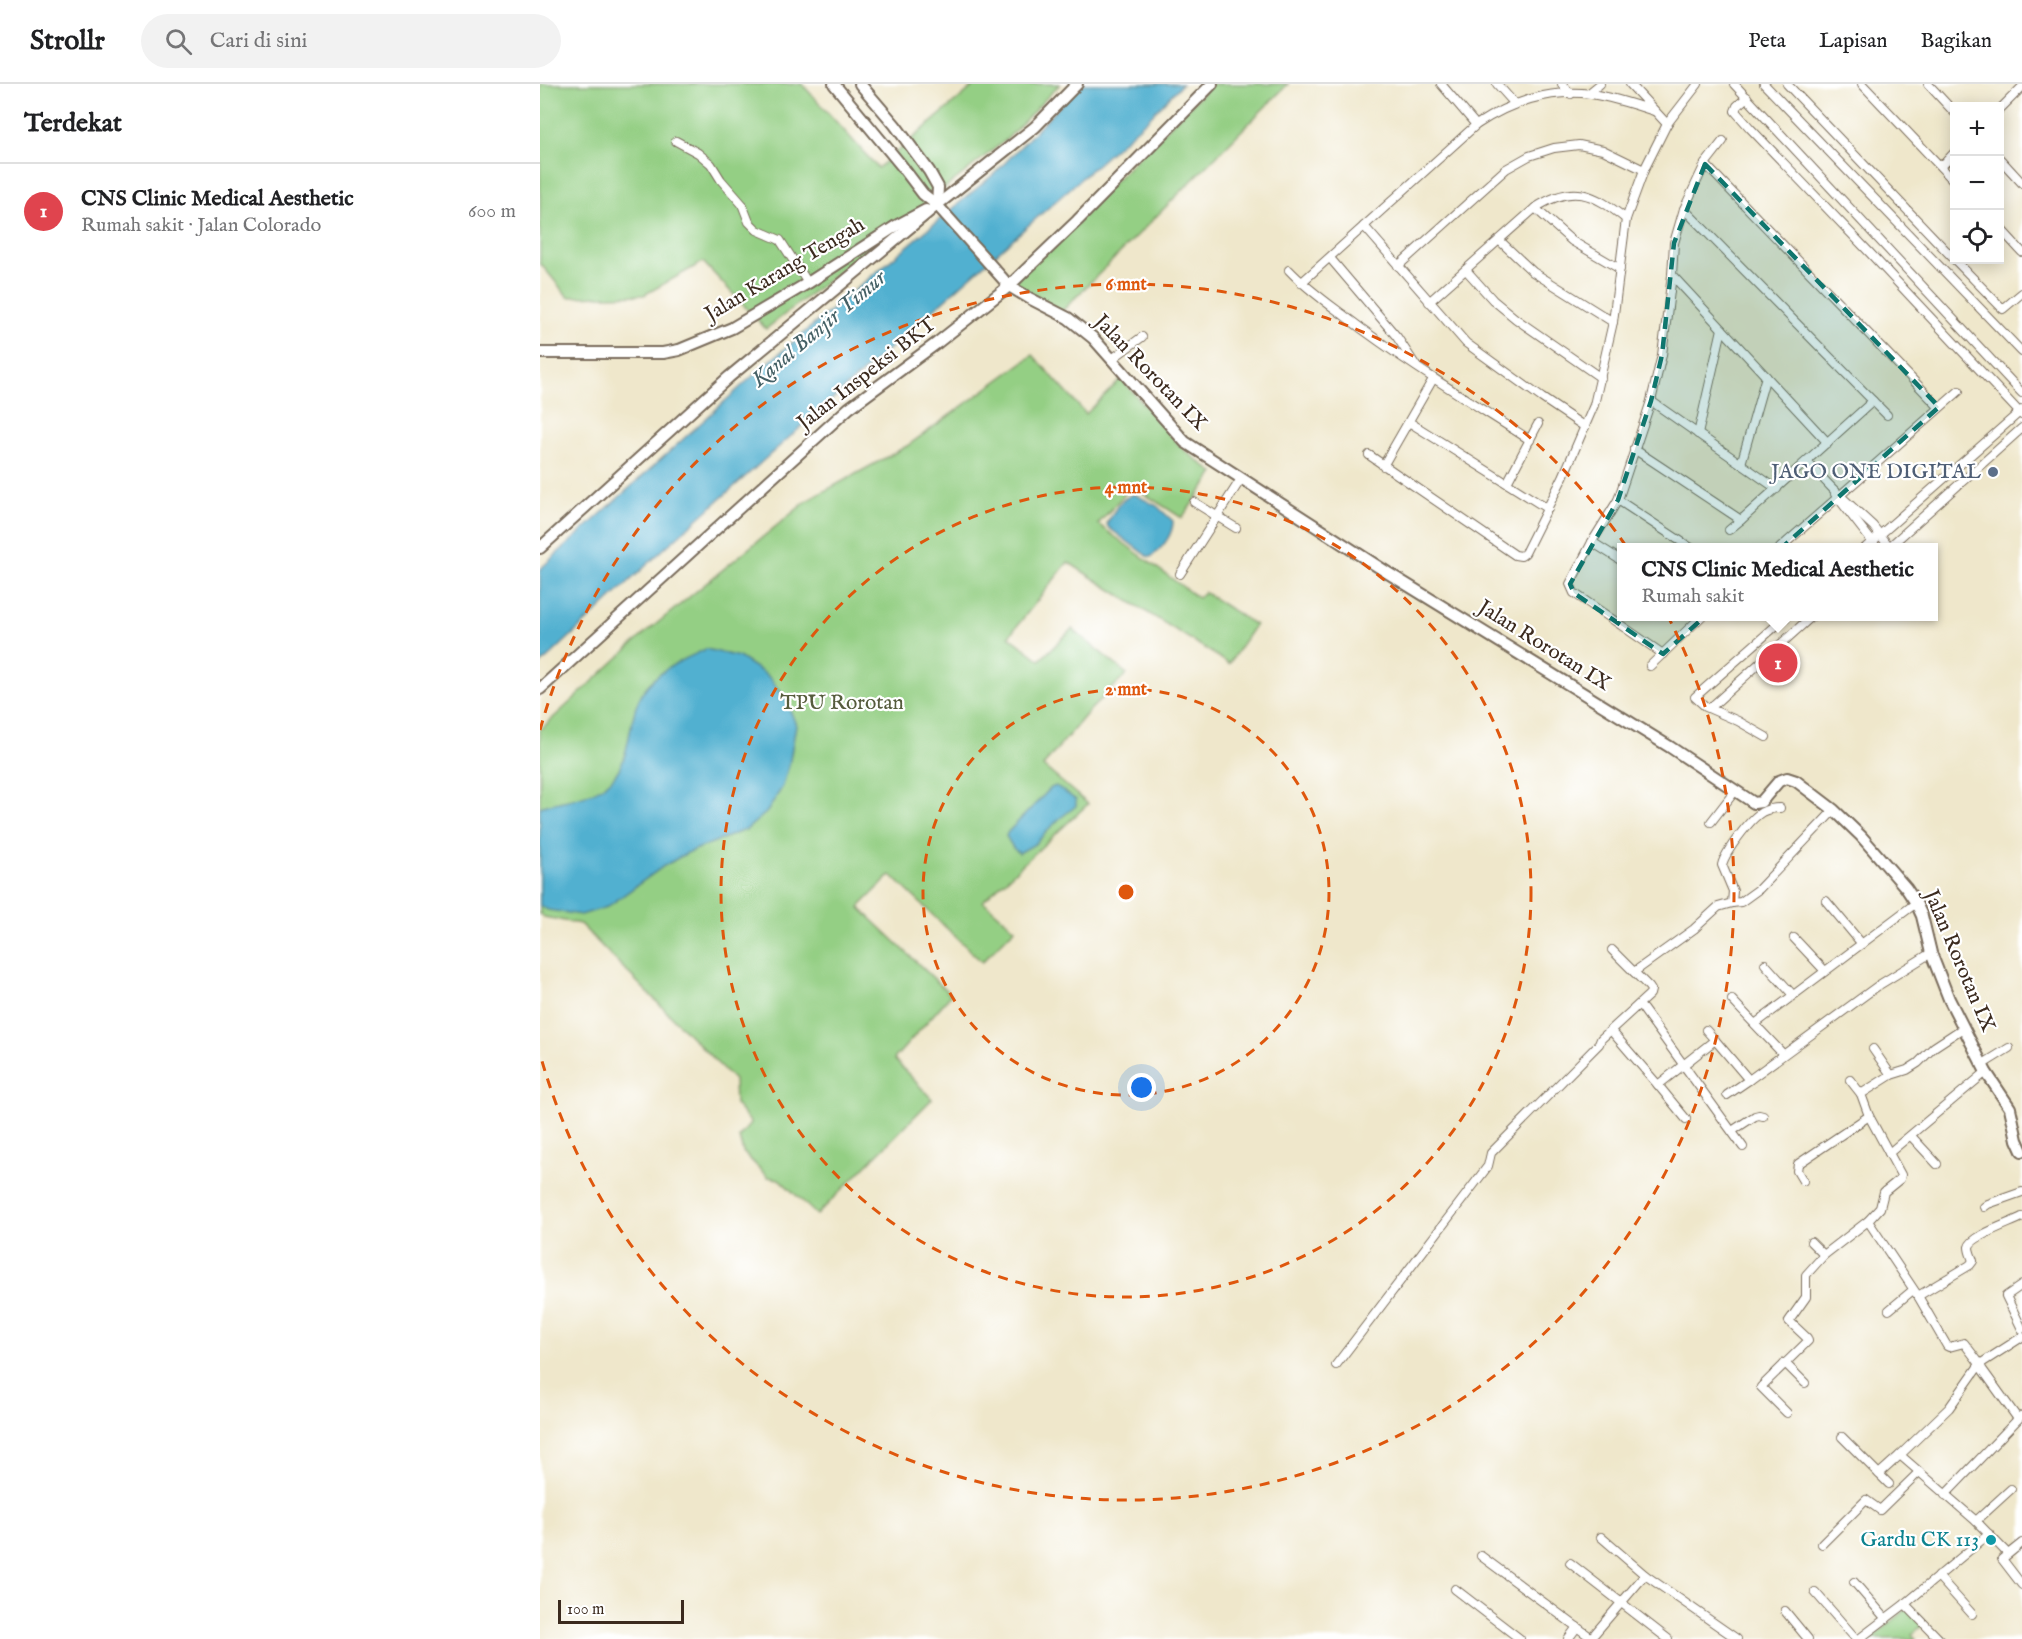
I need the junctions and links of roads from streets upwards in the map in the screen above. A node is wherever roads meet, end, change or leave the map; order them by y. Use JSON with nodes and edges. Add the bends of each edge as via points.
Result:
{"nodes":[{"id":1,"x":834,"y":84,"type":"edge"},
{"id":2,"x":860,"y":84,"type":"edge"},
{"id":3,"x":1077,"y":84,"type":"edge"},
{"id":4,"x":1212,"y":84,"type":"edge"},
{"id":5,"x":1441,"y":84,"type":"edge"},
{"id":6,"x":1497,"y":84,"type":"edge"},
{"id":7,"x":1562,"y":84,"type":"edge"},
{"id":8,"x":1600,"y":84,"type":"edge"},
{"id":9,"x":1630,"y":84,"type":"edge"},
{"id":10,"x":1698,"y":84,"type":"edge"},
{"id":11,"x":1734,"y":84,"type":"edge"},
{"id":12,"x":1764,"y":84,"type":"edge"},
{"id":13,"x":1787,"y":84,"type":"edge"},
{"id":14,"x":1862,"y":84,"type":"edge"},
{"id":15,"x":1928,"y":84,"type":"edge"},
{"id":16,"x":2022,"y":87,"type":"edge"},
{"id":17,"x":1589,"y":93,"type":"junction"},
{"id":18,"x":1571,"y":94,"type":"junction"},
{"id":19,"x":1747,"y":97,"type":"junction"},
{"id":20,"x":1515,"y":104,"type":"junction"},
{"id":21,"x":2004,"y":105,"type":"edge"},
{"id":22,"x":1950,"y":108,"type":"edge"},
{"id":23,"x":1654,"y":111,"type":"junction"},
{"id":24,"x":1667,"y":124,"type":"junction"},
{"id":25,"x":1476,"y":125,"type":"junction"},
{"id":26,"x":676,"y":141,"type":"dead end"},
{"id":27,"x":1723,"y":141,"type":"dead end"},
{"id":28,"x":1951,"y":156,"type":"edge"},
{"id":29,"x":2004,"y":163,"type":"edge"},
{"id":30,"x":1705,"y":164,"type":"junction"},
{"id":31,"x":1941,"y":167,"type":"junction"},
{"id":32,"x":1644,"y":170,"type":"junction"},
{"id":33,"x":1950,"y":177,"type":"edge"},
{"id":34,"x":2022,"y":183,"type":"edge"},
{"id":35,"x":937,"y":205,"type":"junction"},
{"id":36,"x":1535,"y":208,"type":"junction"},
{"id":37,"x":1684,"y":209,"type":"junction"},
{"id":38,"x":1626,"y":219,"type":"junction"},
{"id":39,"x":1364,"y":226,"type":"junction"},
{"id":40,"x":2004,"y":232,"type":"edge"},
{"id":41,"x":1499,"y":240,"type":"junction"},
{"id":42,"x":1881,"y":242,"type":"junction"},
{"id":43,"x":1869,"y":252,"type":"junction"},
{"id":44,"x":2022,"y":252,"type":"edge"},
{"id":45,"x":1950,"y":254,"type":"edge"},
{"id":46,"x":1330,"y":258,"type":"junction"},
{"id":47,"x":1960,"y":264,"type":"edge"},
{"id":48,"x":1398,"y":266,"type":"junction"},
{"id":49,"x":1620,"y":269,"type":"junction"},
{"id":50,"x":1289,"y":270,"type":"dead end"},
{"id":51,"x":1466,"y":270,"type":"junction"},
{"id":52,"x":1672,"y":275,"type":"junction"},
{"id":53,"x":806,"y":280,"type":"junction"},
{"id":54,"x":1006,"y":283,"type":"junction"},
{"id":55,"x":1301,"y":283,"type":"junction"},
{"id":56,"x":2022,"y":293,"type":"edge"},
{"id":57,"x":1429,"y":302,"type":"junction"},
{"id":58,"x":1613,"y":322,"type":"junction"},
{"id":59,"x":1722,"y":329,"type":"junction"},
{"id":60,"x":1143,"y":337,"type":"dead end"},
{"id":61,"x":2022,"y":352,"type":"edge"},
{"id":62,"x":540,"y":353,"type":"edge"},
{"id":63,"x":1112,"y":359,"type":"junction"},
{"id":64,"x":1416,"y":368,"type":"junction"},
{"id":65,"x":1766,"y":376,"type":"junction"},
{"id":66,"x":1601,"y":378,"type":"junction"},
{"id":67,"x":1432,"y":379,"type":"junction"},
{"id":68,"x":1959,"y":391,"type":"dead end"},
{"id":69,"x":2022,"y":393,"type":"edge"},
{"id":70,"x":1651,"y":401,"type":"junction"},
{"id":71,"x":1874,"y":401,"type":"junction"},
{"id":72,"x":1939,"y":407,"type":"junction"},
{"id":73,"x":2021,"y":412,"type":"edge"},
{"id":74,"x":1887,"y":415,"type":"dead end"},
{"id":75,"x":1409,"y":422,"type":"junction"},
{"id":76,"x":1538,"y":424,"type":"dead end"},
{"id":77,"x":1586,"y":427,"type":"junction"},
{"id":78,"x":2022,"y":428,"type":"edge"},
{"id":79,"x":1698,"y":434,"type":"junction"},
{"id":80,"x":1530,"y":440,"type":"junction"},
{"id":81,"x":1827,"y":443,"type":"junction"},
{"id":82,"x":1634,"y":450,"type":"junction"},
{"id":83,"x":1369,"y":455,"type":"dead end"},
{"id":84,"x":1807,"y":462,"type":"junction"},
{"id":85,"x":1741,"y":464,"type":"junction"},
{"id":86,"x":1383,"y":465,"type":"junction"},
{"id":87,"x":1241,"y":479,"type":"junction"},
{"id":88,"x":1507,"y":483,"type":"junction"},
{"id":89,"x":1777,"y":489,"type":"junction"},
{"id":90,"x":1836,"y":493,"type":"junction"},
{"id":91,"x":1618,"y":500,"type":"junction"},
{"id":92,"x":1194,"y":502,"type":"dead end"},
{"id":93,"x":1548,"y":509,"type":"junction"},
{"id":94,"x":1217,"y":516,"type":"junction"},
{"id":95,"x":1741,"y":520,"type":"junction"},
{"id":96,"x":1893,"y":523,"type":"junction"},
{"id":97,"x":1236,"y":528,"type":"dead end"},
{"id":98,"x":1729,"y":530,"type":"dead end"},
{"id":99,"x":1880,"y":534,"type":"junction"},
{"id":100,"x":1903,"y":534,"type":"junction"},
{"id":101,"x":1592,"y":542,"type":"junction"},
{"id":102,"x":1683,"y":543,"type":"edge"},
{"id":103,"x":1785,"y":543,"type":"edge"},
{"id":104,"x":1869,"y":543,"type":"edge"},
{"id":105,"x":1873,"y":543,"type":"edge"},
{"id":106,"x":1886,"y":543,"type":"edge"},
{"id":107,"x":1893,"y":543,"type":"edge"},
{"id":108,"x":540,"y":548,"type":"edge"},
{"id":109,"x":1617,"y":558,"type":"edge"},
{"id":110,"x":1180,"y":574,"type":"dead end"},
{"id":111,"x":1697,"y":621,"type":"edge"},
{"id":112,"x":1780,"y":621,"type":"edge"},
{"id":113,"x":1806,"y":621,"type":"edge"},
{"id":114,"x":1663,"y":654,"type":"junction"},
{"id":115,"x":1650,"y":666,"type":"dead end"},
{"id":116,"x":540,"y":689,"type":"edge"},
{"id":117,"x":1710,"y":708,"type":"junction"},
{"id":118,"x":1766,"y":737,"type":"dead end"},
{"id":119,"x":1735,"y":790,"type":"junction"},
{"id":120,"x":1780,"y":808,"type":"dead end"},
{"id":121,"x":1834,"y":810,"type":"junction"},
{"id":122,"x":1710,"y":822,"type":"dead end"},
{"id":123,"x":1826,"y":901,"type":"dead end"},
{"id":124,"x":1732,"y":903,"type":"junction"},
{"id":125,"x":1916,"y":903,"type":"junction"},
{"id":126,"x":1794,"y":938,"type":"dead end"},
{"id":127,"x":1862,"y":944,"type":"junction"},
{"id":128,"x":1611,"y":950,"type":"dead end"},
{"id":129,"x":1930,"y":953,"type":"junction"},
{"id":130,"x":1765,"y":964,"type":"dead end"},
{"id":131,"x":1825,"y":971,"type":"junction"},
{"id":132,"x":1634,"y":972,"type":"junction"},
{"id":133,"x":1793,"y":995,"type":"junction"},
{"id":134,"x":1732,"y":1000,"type":"dead end"},
{"id":135,"x":1643,"y":1009,"type":"dead end"},
{"id":136,"x":1755,"y":1024,"type":"junction"},
{"id":137,"x":1963,"y":1028,"type":"junction"},
{"id":138,"x":1706,"y":1030,"type":"dead end"},
{"id":139,"x":1614,"y":1034,"type":"dead end"},
{"id":140,"x":1715,"y":1040,"type":"junction"},
{"id":141,"x":2008,"y":1048,"type":"dead end"},
{"id":142,"x":1873,"y":1049,"type":"dead end"},
{"id":143,"x":1783,"y":1054,"type":"junction"},
{"id":144,"x":1683,"y":1066,"type":"junction"},
{"id":145,"x":1984,"y":1068,"type":"junction"},
{"id":146,"x":1891,"y":1075,"type":"junction"},
{"id":147,"x":1749,"y":1080,"type":"junction"},
{"id":148,"x":1851,"y":1080,"type":"dead end"},
{"id":149,"x":1658,"y":1085,"type":"junction"},
{"id":150,"x":1861,"y":1094,"type":"junction"},
{"id":151,"x":1727,"y":1095,"type":"dead end"},
{"id":152,"x":1763,"y":1116,"type":"dead end"},
{"id":153,"x":1869,"y":1116,"type":"junction"},
{"id":154,"x":1686,"y":1119,"type":"dead end"},
{"id":155,"x":2018,"y":1126,"type":"edge"},
{"id":156,"x":1732,"y":1131,"type":"junction"},
{"id":157,"x":1911,"y":1136,"type":"junction"},
{"id":158,"x":1743,"y":1147,"type":"dead end"},
{"id":159,"x":2022,"y":1151,"type":"edge"},
{"id":160,"x":1890,"y":1153,"type":"junction"},
{"id":161,"x":1937,"y":1164,"type":"dead end"},
{"id":162,"x":1803,"y":1181,"type":"dead end"},
{"id":163,"x":2022,"y":1192,"type":"edge"},
{"id":164,"x":1984,"y":1208,"type":"dead end"},
{"id":165,"x":2022,"y":1217,"type":"edge"},
{"id":166,"x":1868,"y":1221,"type":"junction"},
{"id":167,"x":1811,"y":1242,"type":"dead end"},
{"id":168,"x":1824,"y":1255,"type":"junction"},
{"id":169,"x":2022,"y":1285,"type":"edge"},
{"id":170,"x":1916,"y":1293,"type":"junction"},
{"id":171,"x":1888,"y":1310,"type":"dead end"},
{"id":172,"x":2022,"y":1329,"type":"edge"},
{"id":173,"x":2022,"y":1337,"type":"edge"},
{"id":174,"x":1785,"y":1362,"type":"junction"},
{"id":175,"x":1980,"y":1364,"type":"junction"},
{"id":176,"x":1336,"y":1365,"type":"dead end"},
{"id":177,"x":1805,"y":1383,"type":"dead end"},
{"id":178,"x":1787,"y":1413,"type":"dead end"},
{"id":179,"x":2020,"y":1417,"type":"edge"},
{"id":180,"x":1842,"y":1437,"type":"dead end"},
{"id":181,"x":1900,"y":1455,"type":"junction"},
{"id":182,"x":1919,"y":1472,"type":"junction"},
{"id":183,"x":1879,"y":1474,"type":"junction"},
{"id":184,"x":1889,"y":1484,"type":"dead end"},
{"id":185,"x":2011,"y":1489,"type":"dead end"},
{"id":186,"x":1946,"y":1495,"type":"junction"},
{"id":187,"x":1976,"y":1521,"type":"junction"},
{"id":188,"x":1989,"y":1533,"type":"junction"},
{"id":189,"x":1601,"y":1537,"type":"dead end"},
{"id":190,"x":2022,"y":1543,"type":"edge"},
{"id":191,"x":1822,"y":1544,"type":"dead end"},
{"id":192,"x":2008,"y":1554,"type":"junction"},
{"id":193,"x":1481,"y":1556,"type":"dead end"},
{"id":194,"x":1570,"y":1563,"type":"dead end"},
{"id":195,"x":1646,"y":1575,"type":"junction"},
{"id":196,"x":1938,"y":1576,"type":"junction"},
{"id":197,"x":1854,"y":1582,"type":"dead end"},
{"id":198,"x":2022,"y":1585,"type":"edge"},
{"id":199,"x":1455,"y":1589,"type":"dead end"},
{"id":200,"x":1815,"y":1592,"type":"dead end"},
{"id":201,"x":1621,"y":1602,"type":"junction"},
{"id":202,"x":1905,"y":1604,"type":"junction"},
{"id":203,"x":1785,"y":1611,"type":"dead end"},
{"id":204,"x":1972,"y":1614,"type":"dead end"},
{"id":205,"x":1886,"y":1619,"type":"junction"},
{"id":206,"x":1577,"y":1627,"type":"junction"},
{"id":207,"x":1520,"y":1639,"type":"edge"},
{"id":208,"x":1568,"y":1639,"type":"edge"},
{"id":209,"x":1592,"y":1639,"type":"edge"},
{"id":210,"x":1668,"y":1639,"type":"edge"},
{"id":211,"x":1737,"y":1639,"type":"edge"},
{"id":212,"x":1808,"y":1639,"type":"edge"},
{"id":213,"x":1857,"y":1639,"type":"edge"},
{"id":214,"x":1939,"y":1639,"type":"edge"}],
"edges":[{"from":1,"to":35,"type":"street","name":"Jalan Rorotan IX","via":[[923,194]]},
{"from":2,"to":35,"type":"street","via":[[929,171],[938,187]]},
{"from":3,"to":35,"type":"street","via":[[1035,127]]},
{"from":4,"to":54,"type":"street","name":"Jalan Inspeksi BKT","via":[[1084,214]]},
{"from":5,"to":25,"type":"street"},
{"from":6,"to":20,"type":"street"},
{"from":7,"to":18,"type":"street"},
{"from":8,"to":17,"type":"street"},
{"from":9,"to":23,"type":"street"},
{"from":10,"to":24,"type":"street"},
{"from":11,"to":19,"type":"street"},
{"from":12,"to":61,"type":"street"},
{"from":13,"to":45,"type":"street"},
{"from":14,"to":31,"type":"street"},
{"from":15,"to":22,"type":"street"},
{"from":16,"to":21,"type":"street"},
{"from":17,"to":18,"type":"street"},
{"from":17,"to":23,"type":"street"},
{"from":18,"to":20,"type":"street","via":[[1544,95]]},
{"from":19,"to":42,"type":"street"},
{"from":19,"to":43,"type":"street","via":[[1736,111]]},
{"from":20,"to":25,"type":"street"},
{"from":23,"to":24,"type":"street"},
{"from":24,"to":32,"type":"street"},
{"from":25,"to":39,"type":"street"},
{"from":26,"to":53,"type":"street","via":[[711,164],[742,204],[748,222],[780,240]]},
{"from":27,"to":30,"type":"street"},
{"from":28,"to":31,"type":"street"},
{"from":29,"to":34,"type":"street"},
{"from":30,"to":37,"type":"street"},
{"from":30,"to":72,"type":"street"},
{"from":31,"to":33,"type":"street"},
{"from":32,"to":38,"type":"street"},
{"from":32,"to":48,"type":"street","via":[[1603,150],[1579,145],[1528,156],[1506,169]]},
{"from":35,"to":53,"type":"street","name":"Jalan Karang Tengah"},
{"from":35,"to":54,"type":"street","name":"Jalan Rorotan IX"},
{"from":35,"to":108,"type":"street","via":[[729,377]]},
{"from":36,"to":38,"type":"street","via":[[1566,194],[1586,194],[1604,201]]},
{"from":36,"to":41,"type":"street"},
{"from":36,"to":49,"type":"street","via":[[1572,241]]},
{"from":37,"to":52,"type":"street","via":[[1674,243]]},
{"from":37,"to":71,"type":"street"},
{"from":38,"to":49,"type":"street"},
{"from":39,"to":46,"type":"street"},
{"from":39,"to":48,"type":"street"},
{"from":40,"to":44,"type":"street"},
{"from":41,"to":51,"type":"street"},
{"from":41,"to":58,"type":"street","via":[[1533,272]]},
{"from":42,"to":43,"type":"street"},
{"from":42,"to":69,"type":"street"},
{"from":43,"to":73,"type":"street"},
{"from":46,"to":55,"type":"street"},
{"from":46,"to":64,"type":"street","via":[[1402,343]]},
{"from":47,"to":56,"type":"street","via":[[2003,309]]},
{"from":48,"to":57,"type":"street"},
{"from":49,"to":58,"type":"street"},
{"from":50,"to":55,"type":"street"},
{"from":51,"to":57,"type":"street"},
{"from":51,"to":66,"type":"street","via":[[1516,319]]},
{"from":52,"to":59,"type":"street"},
{"from":52,"to":70,"type":"street","via":[[1662,355]]},
{"from":53,"to":62,"type":"street","name":"Jalan Karang Tengah","via":[[732,328],[679,350]]},
{"from":54,"to":63,"type":"street","name":"Jalan Rorotan IX","via":[[1068,318]]},
{"from":54,"to":116,"type":"street","name":"Jalan Inspeksi BKT","via":[[937,343],[849,408]]},
{"from":55,"to":64,"type":"street"},
{"from":57,"to":77,"type":"street","via":[[1466,343]]},
{"from":58,"to":66,"type":"street"},
{"from":59,"to":65,"type":"street"},
{"from":59,"to":79,"type":"street"},
{"from":60,"to":63,"type":"street"},
{"from":63,"to":87,"type":"street","name":"Jalan Rorotan IX","via":[[1185,441]]},
{"from":64,"to":67,"type":"street"},
{"from":65,"to":81,"type":"street"},
{"from":65,"to":85,"type":"street"},
{"from":66,"to":77,"type":"street"},
{"from":67,"to":75,"type":"street"},
{"from":67,"to":80,"type":"street"},
{"from":68,"to":72,"type":"street"},
{"from":70,"to":79,"type":"street"},
{"from":70,"to":82,"type":"street"},
{"from":71,"to":74,"type":"street"},
{"from":71,"to":81,"type":"street"},
{"from":72,"to":90,"type":"street"},
{"from":73,"to":96,"type":"street"},
{"from":75,"to":86,"type":"street"},
{"from":75,"to":88,"type":"street"},
{"from":76,"to":80,"type":"street"},
{"from":77,"to":93,"type":"street"},
{"from":78,"to":100,"type":"street"},
{"from":79,"to":85,"type":"street"},
{"from":80,"to":88,"type":"street"},
{"from":81,"to":84,"type":"street"},
{"from":82,"to":91,"type":"street"},
{"from":82,"to":95,"type":"street"},
{"from":83,"to":86,"type":"street"},
{"from":84,"to":89,"type":"street"},
{"from":84,"to":90,"type":"street"},
{"from":85,"to":89,"type":"street"},
{"from":86,"to":93,"type":"street","via":[[1519,556],[1528,550]]},
{"from":87,"to":94,"type":"street"},
{"from":87,"to":119,"type":"street","name":"Jalan Rorotan IX"},
{"from":88,"to":93,"type":"street"},
{"from":89,"to":95,"type":"street"},
{"from":90,"to":99,"type":"street"},
{"from":90,"to":103,"type":"street"},
{"from":90,"to":104,"type":"street"},
{"from":91,"to":101,"type":"street"},
{"from":91,"to":102,"type":"street"},
{"from":92,"to":94,"type":"street"},
{"from":94,"to":97,"type":"street"},
{"from":94,"to":110,"type":"street"},
{"from":95,"to":98,"type":"street"},
{"from":96,"to":99,"type":"street"},
{"from":96,"to":100,"type":"street"},
{"from":99,"to":105,"type":"street"},
{"from":99,"to":106,"type":"street"},
{"from":100,"to":107,"type":"street"},
{"from":101,"to":109,"type":"street"},
{"from":101,"to":114,"type":"street","via":[[1570,581],[1571,589]]},
{"from":111,"to":114,"type":"street"},
{"from":112,"to":117,"type":"street","via":[[1695,697]]},
{"from":113,"to":117,"type":"street"},
{"from":114,"to":115,"type":"street"},
{"from":117,"to":118,"type":"street"},
{"from":119,"to":121,"type":"street","name":"Jalan Rorotan IX","via":[[1759,803],[1779,781],[1787,778]]},
{"from":119,"to":122,"type":"street"},
{"from":120,"to":124,"type":"street","via":[[1756,817],[1722,862],[1733,891]]},
{"from":121,"to":124,"type":"street","via":[[1759,888],[1741,902]]},
{"from":121,"to":125,"type":"street","name":"Jalan Rorotan IX","via":[[1889,866]]},
{"from":123,"to":127,"type":"street"},
{"from":124,"to":132,"type":"street","via":[[1718,907]]},
{"from":125,"to":127,"type":"street"},
{"from":125,"to":129,"type":"street","name":"Jalan Rorotan IX"},
{"from":126,"to":131,"type":"street"},
{"from":127,"to":131,"type":"street"},
{"from":128,"to":132,"type":"street"},
{"from":129,"to":137,"type":"street","name":"Jalan Rorotan IX"},
{"from":129,"to":143,"type":"street"},
{"from":130,"to":133,"type":"street"},
{"from":131,"to":133,"type":"street"},
{"from":132,"to":176,"type":"street","via":[[1651,988],[1650,994],[1491,1153],[1488,1166]]},
{"from":133,"to":136,"type":"street"},
{"from":134,"to":136,"type":"street"},
{"from":135,"to":144,"type":"street"},
{"from":136,"to":143,"type":"street"},
{"from":137,"to":145,"type":"street","name":"Jalan Rorotan IX"},
{"from":137,"to":146,"type":"street","via":[[1918,1063]]},
{"from":138,"to":140,"type":"street"},
{"from":139,"to":149,"type":"street"},
{"from":140,"to":144,"type":"street"},
{"from":140,"to":147,"type":"street"},
{"from":141,"to":145,"type":"street"},
{"from":142,"to":146,"type":"street"},
{"from":143,"to":147,"type":"street"},
{"from":144,"to":149,"type":"street"},
{"from":144,"to":156,"type":"street"},
{"from":145,"to":155,"type":"street","name":"Jalan Rorotan IX"},
{"from":145,"to":157,"type":"street"},
{"from":146,"to":150,"type":"street"},
{"from":147,"to":151,"type":"street"},
{"from":148,"to":150,"type":"street"},
{"from":149,"to":154,"type":"street"},
{"from":150,"to":153,"type":"street"},
{"from":152,"to":156,"type":"street","via":[[1755,1116]]},
{"from":153,"to":160,"type":"street"},
{"from":153,"to":162,"type":"street","via":[[1798,1164]]},
{"from":155,"to":159,"type":"street","name":"Jalan Rorotan IX"},
{"from":156,"to":158,"type":"street"},
{"from":157,"to":160,"type":"street"},
{"from":157,"to":161,"type":"street"},
{"from":160,"to":166,"type":"street","via":[[1901,1175],[1884,1192],[1880,1207]]},
{"from":163,"to":164,"type":"street"},
{"from":165,"to":170,"type":"street","via":[[1970,1243],[1974,1261],[1970,1265]]},
{"from":166,"to":168,"type":"street"},
{"from":166,"to":170,"type":"street"},
{"from":167,"to":168,"type":"street"},
{"from":168,"to":174,"type":"street","via":[[1806,1275],[1806,1297],[1789,1321],[1808,1341]]},
{"from":169,"to":172,"type":"street","via":[[2006,1296]]},
{"from":170,"to":171,"type":"street"},
{"from":170,"to":175,"type":"street","via":[[1948,1347],[1964,1343]]},
{"from":173,"to":175,"type":"street"},
{"from":174,"to":177,"type":"street"},
{"from":174,"to":178,"type":"street","via":[[1761,1387]]},
{"from":175,"to":179,"type":"street"},
{"from":175,"to":181,"type":"street","via":[[1949,1408]]},
{"from":179,"to":186,"type":"street"},
{"from":180,"to":183,"type":"street"},
{"from":181,"to":182,"type":"street"},
{"from":181,"to":183,"type":"street"},
{"from":182,"to":186,"type":"street"},
{"from":182,"to":191,"type":"street","via":[[1880,1510],[1866,1500]]},
{"from":183,"to":184,"type":"street"},
{"from":185,"to":187,"type":"street"},
{"from":186,"to":187,"type":"street"},
{"from":187,"to":188,"type":"street"},
{"from":188,"to":192,"type":"street"},
{"from":188,"to":196,"type":"street"},
{"from":189,"to":195,"type":"street"},
{"from":190,"to":192,"type":"street"},
{"from":192,"to":198,"type":"street","via":[[2002,1562]]},
{"from":193,"to":206,"type":"street"},
{"from":194,"to":201,"type":"street"},
{"from":195,"to":201,"type":"street"},
{"from":195,"to":211,"type":"street"},
{"from":196,"to":202,"type":"street"},
{"from":196,"to":204,"type":"street"},
{"from":197,"to":205,"type":"street"},
{"from":199,"to":207,"type":"street"},
{"from":200,"to":213,"type":"street"},
{"from":201,"to":209,"type":"street"},
{"from":201,"to":210,"type":"street"},
{"from":202,"to":205,"type":"street"},
{"from":202,"to":214,"type":"street"},
{"from":203,"to":212,"type":"street"},
{"from":205,"to":213,"type":"street"},
{"from":206,"to":208,"type":"street"},
{"from":206,"to":209,"type":"street"}]}
